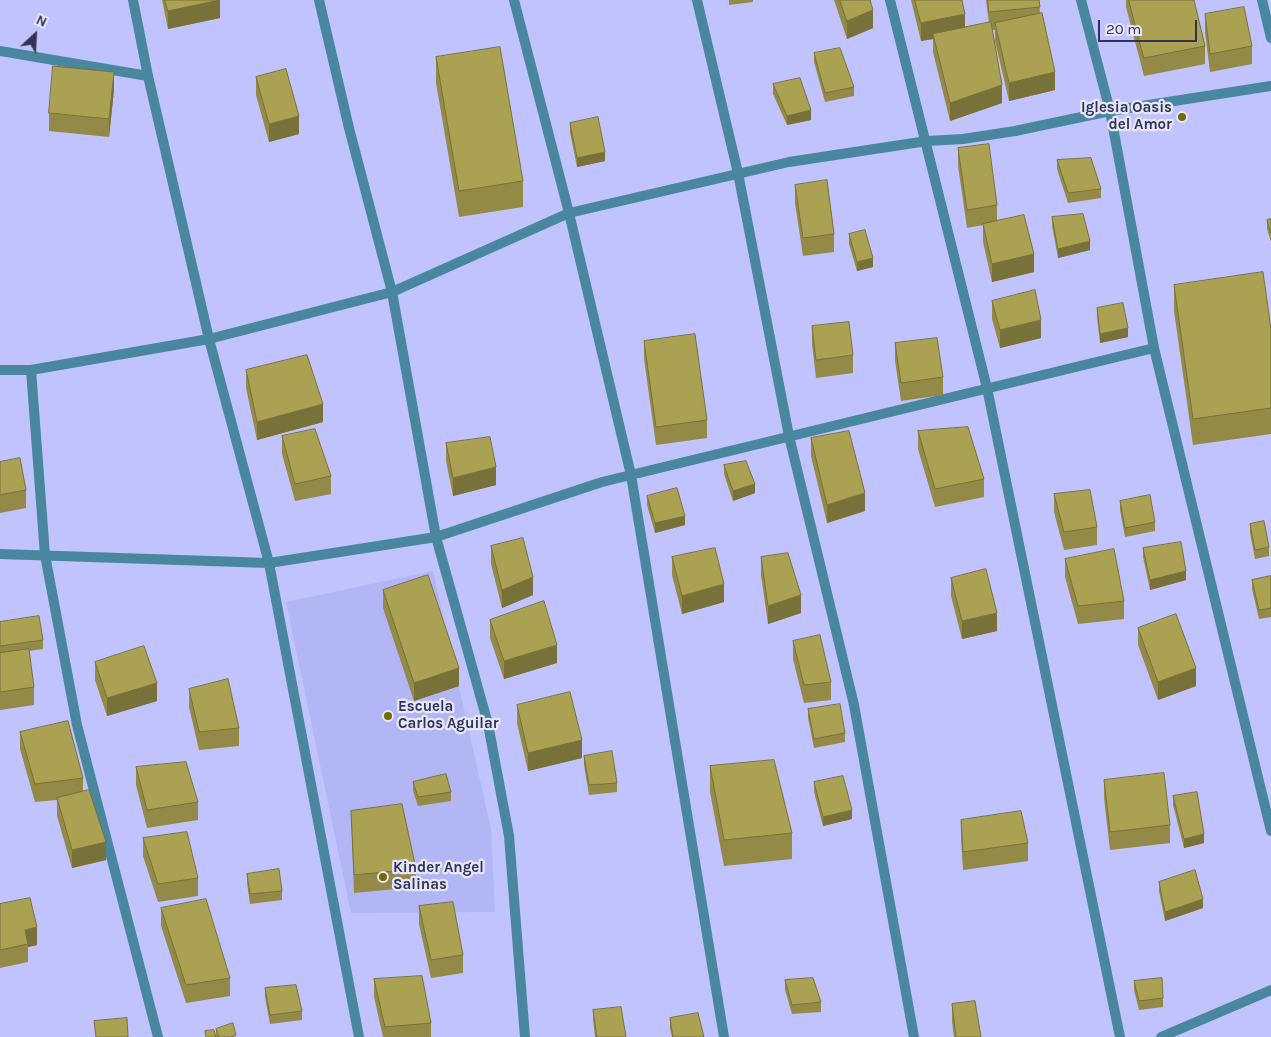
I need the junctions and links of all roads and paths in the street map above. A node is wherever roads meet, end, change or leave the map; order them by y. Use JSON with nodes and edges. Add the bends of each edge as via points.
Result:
{"nodes":[{"id":1,"x":133,"y":0,"type":"edge"},
{"id":2,"x":318,"y":0,"type":"edge"},
{"id":3,"x":514,"y":0,"type":"edge"},
{"id":4,"x":697,"y":0,"type":"edge"},
{"id":5,"x":890,"y":0,"type":"edge"},
{"id":6,"x":1081,"y":0,"type":"edge"},
{"id":7,"x":1262,"y":0,"type":"edge"},
{"id":8,"x":1271,"y":38,"type":"edge"},
{"id":9,"x":0,"y":51,"type":"edge"},
{"id":10,"x":148,"y":76,"type":"junction"},
{"id":11,"x":1271,"y":86,"type":"edge"},
{"id":12,"x":1110,"y":111,"type":"junction"},
{"id":13,"x":927,"y":141,"type":"junction"},
{"id":14,"x":738,"y":174,"type":"junction"},
{"id":15,"x":569,"y":213,"type":"junction"},
{"id":16,"x":392,"y":292,"type":"junction"},
{"id":17,"x":209,"y":340,"type":"junction"},
{"id":18,"x":1154,"y":348,"type":"junction"},
{"id":19,"x":0,"y":370,"type":"edge"},
{"id":20,"x":31,"y":370,"type":"junction"},
{"id":21,"x":987,"y":388,"type":"junction"},
{"id":22,"x":789,"y":436,"type":"junction"},
{"id":23,"x":630,"y":475,"type":"junction"},
{"id":24,"x":436,"y":537,"type":"junction"},
{"id":25,"x":0,"y":554,"type":"edge"},
{"id":26,"x":45,"y":555,"type":"junction"},
{"id":27,"x":269,"y":563,"type":"junction"},
{"id":28,"x":1271,"y":831,"type":"edge"},
{"id":29,"x":1271,"y":990,"type":"edge"},
{"id":30,"x":158,"y":1037,"type":"edge"},
{"id":31,"x":359,"y":1037,"type":"edge"},
{"id":32,"x":525,"y":1037,"type":"edge"},
{"id":33,"x":724,"y":1037,"type":"edge"},
{"id":34,"x":914,"y":1037,"type":"edge"},
{"id":35,"x":1120,"y":1037,"type":"edge"},
{"id":36,"x":1161,"y":1037,"type":"edge"}],
"edges":[{"from":1,"to":10,"type":"street"},
{"from":2,"to":16,"type":"street"},
{"from":3,"to":15,"type":"street"},
{"from":4,"to":14,"type":"street"},
{"from":5,"to":13,"type":"street"},
{"from":6,"to":12,"type":"street"},
{"from":7,"to":8,"type":"street"},
{"from":9,"to":10,"type":"street"},
{"from":10,"to":17,"type":"street"},
{"from":11,"to":12,"type":"street"},
{"from":12,"to":13,"type":"street","via":[[998,134]]},
{"from":12,"to":18,"type":"street"},
{"from":13,"to":14,"type":"street","via":[[789,162]]},
{"from":13,"to":21,"type":"street"},
{"from":14,"to":15,"type":"street"},
{"from":14,"to":22,"type":"street"},
{"from":15,"to":16,"type":"street"},
{"from":15,"to":23,"type":"street"},
{"from":16,"to":17,"type":"street"},
{"from":16,"to":24,"type":"street"},
{"from":17,"to":20,"type":"street"},
{"from":17,"to":27,"type":"street"},
{"from":18,"to":21,"type":"street"},
{"from":18,"to":28,"type":"street"},
{"from":19,"to":20,"type":"street"},
{"from":20,"to":26,"type":"street"},
{"from":21,"to":22,"type":"street"},
{"from":21,"to":35,"type":"street"},
{"from":22,"to":23,"type":"street"},
{"from":22,"to":34,"type":"street","via":[[854,706]]},
{"from":23,"to":24,"type":"street"},
{"from":23,"to":33,"type":"street"},
{"from":24,"to":27,"type":"street"},
{"from":24,"to":32,"type":"street","via":[[488,724],[510,836]]},
{"from":25,"to":26,"type":"street"},
{"from":26,"to":27,"type":"street"},
{"from":26,"to":30,"type":"street","via":[[77,725]]},
{"from":27,"to":31,"type":"street"},
{"from":29,"to":36,"type":"street"}]}
